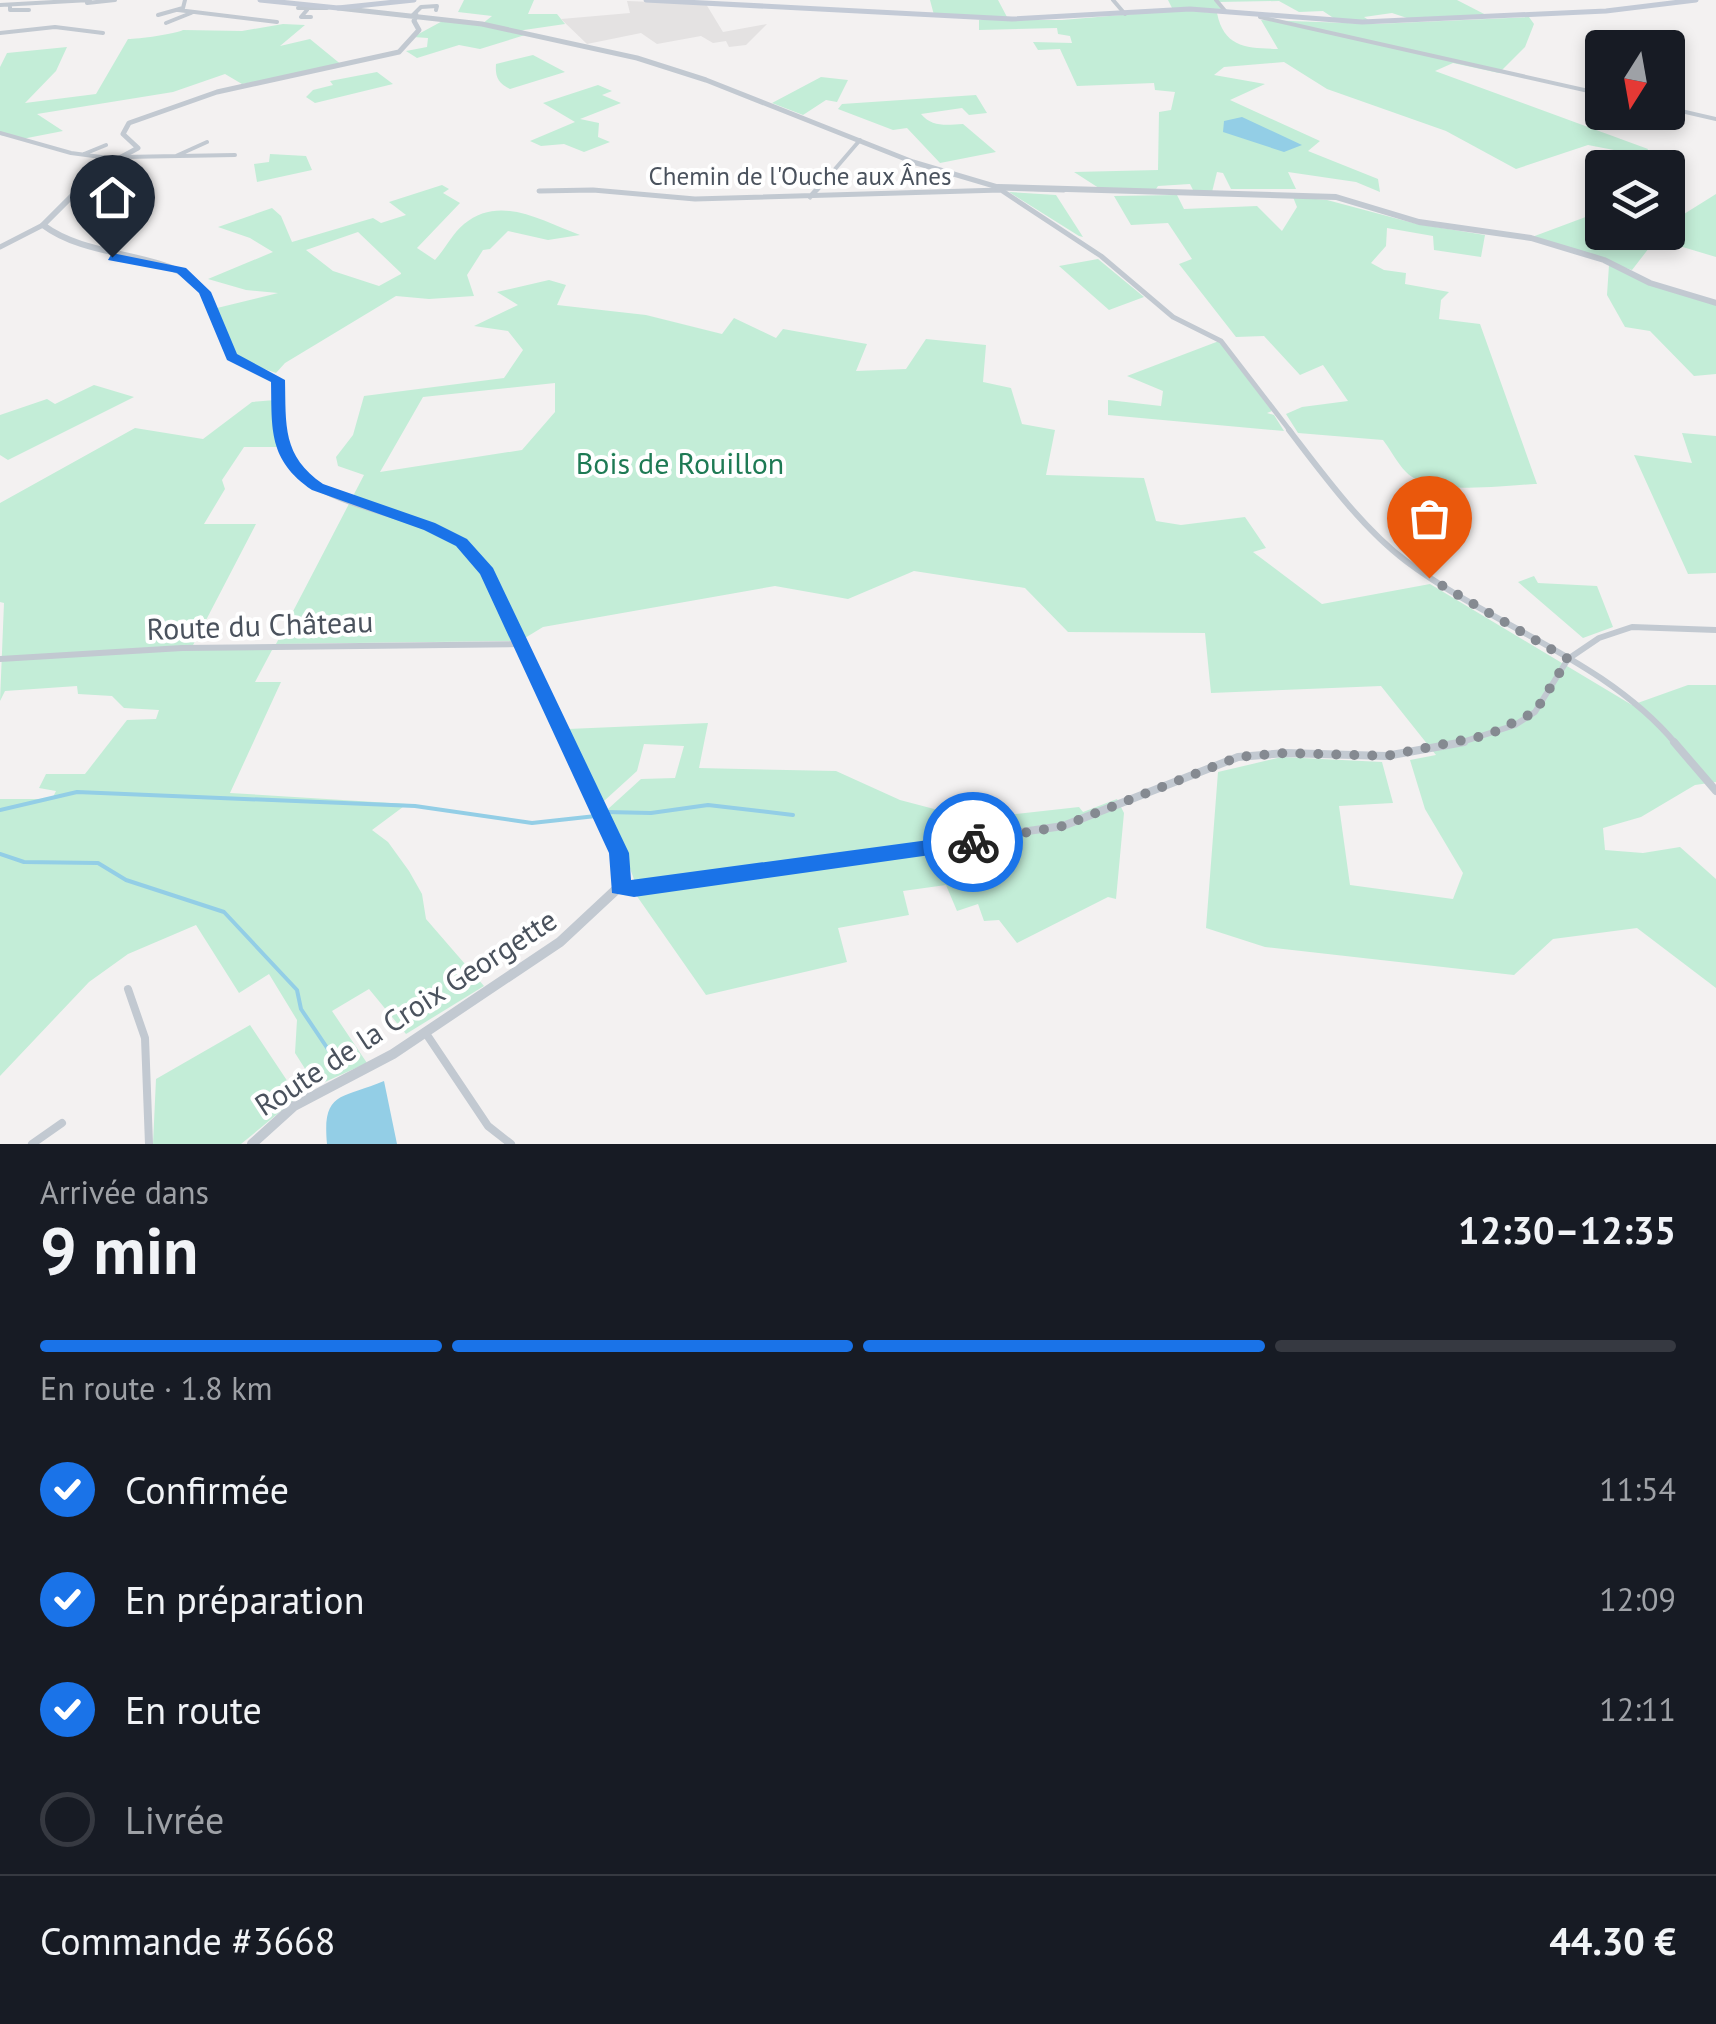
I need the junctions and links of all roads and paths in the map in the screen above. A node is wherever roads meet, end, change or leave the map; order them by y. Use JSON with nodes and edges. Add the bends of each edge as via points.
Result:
{"nodes":[{"id":1,"x":92,"y":0,"type":"edge"},
{"id":2,"x":116,"y":0,"type":"edge"},
{"id":3,"x":185,"y":0,"type":"edge"},
{"id":4,"x":414,"y":0,"type":"edge"},
{"id":5,"x":646,"y":0,"type":"edge"},
{"id":6,"x":1113,"y":0,"type":"edge"},
{"id":7,"x":1216,"y":0,"type":"edge"},
{"id":8,"x":1696,"y":0,"type":"edge"},
{"id":9,"x":257,"y":1,"type":"edge"},
{"id":10,"x":272,"y":1,"type":"edge"},
{"id":11,"x":77,"y":4,"type":"dead end"},
{"id":12,"x":327,"y":4,"type":"edge"},
{"id":13,"x":0,"y":5,"type":"edge"},
{"id":14,"x":11,"y":5,"type":"junction"},
{"id":15,"x":298,"y":8,"type":"dead end"},
{"id":16,"x":338,"y":8,"type":"junction"},
{"id":17,"x":308,"y":9,"type":"junction"},
{"id":18,"x":29,"y":10,"type":"dead end"},
{"id":19,"x":178,"y":10,"type":"junction"},
{"id":20,"x":436,"y":10,"type":"dead end"},
{"id":21,"x":192,"y":12,"type":"junction"},
{"id":22,"x":1226,"y":12,"type":"junction"},
{"id":23,"x":1125,"y":14,"type":"junction"},
{"id":24,"x":158,"y":15,"type":"dead end"},
{"id":25,"x":414,"y":15,"type":"junction"},
{"id":26,"x":1260,"y":17,"type":"junction"},
{"id":27,"x":311,"y":18,"type":"dead end"},
{"id":28,"x":277,"y":22,"type":"dead end"},
{"id":29,"x":166,"y":23,"type":"dead end"},
{"id":30,"x":0,"y":33,"type":"edge"},
{"id":31,"x":103,"y":33,"type":"dead end"},
{"id":32,"x":1585,"y":90,"type":"edge"},
{"id":33,"x":1685,"y":112,"type":"edge"},
{"id":34,"x":1716,"y":119,"type":"edge"},
{"id":35,"x":0,"y":132,"type":"edge"},
{"id":36,"x":860,"y":140,"type":"junction"},
{"id":37,"x":207,"y":142,"type":"dead end"},
{"id":38,"x":106,"y":145,"type":"dead end"},
{"id":39,"x":81,"y":155,"type":"junction"},
{"id":40,"x":235,"y":156,"type":"dead end"},
{"id":41,"x":120,"y":158,"type":"junction"},
{"id":42,"x":169,"y":158,"type":"junction"},
{"id":43,"x":1001,"y":189,"type":"junction"},
{"id":44,"x":538,"y":191,"type":"dead end"},
{"id":45,"x":810,"y":197,"type":"junction"},
{"id":46,"x":43,"y":225,"type":"junction"},
{"id":47,"x":0,"y":247,"type":"edge"},
{"id":48,"x":1716,"y":303,"type":"edge"},
{"id":49,"x":1716,"y":630,"type":"edge"},
{"id":50,"x":520,"y":644,"type":"junction"},
{"id":51,"x":0,"y":659,"type":"edge"},
{"id":52,"x":1568,"y":659,"type":"junction"},
{"id":53,"x":1716,"y":791,"type":"edge"},
{"id":54,"x":619,"y":887,"type":"junction"},
{"id":55,"x":128,"y":990,"type":"dead end"},
{"id":56,"x":424,"y":1031,"type":"junction"},
{"id":57,"x":62,"y":1123,"type":"dead end"},
{"id":58,"x":32,"y":1144,"type":"edge"},
{"id":59,"x":149,"y":1144,"type":"edge"},
{"id":60,"x":252,"y":1144,"type":"edge"},
{"id":61,"x":511,"y":1144,"type":"edge"}],
"edges":[{"from":1,"to":14,"type":"street"},
{"from":2,"to":11,"type":"street"},
{"from":3,"to":19,"type":"street"},
{"from":4,"to":16,"type":"main road"},
{"from":5,"to":23,"type":"main road","via":[[964,18]]},
{"from":6,"to":23,"type":"street"},
{"from":7,"to":22,"type":"street"},
{"from":8,"to":26,"type":"main road","via":[[1464,20]]},
{"from":9,"to":10,"type":"main road"},
{"from":10,"to":12,"type":"main road"},
{"from":12,"to":16,"type":"main road"},
{"from":12,"to":17,"type":"street"},
{"from":13,"to":14,"type":"street"},
{"from":14,"to":18,"type":"street","via":[[10,10]]},
{"from":15,"to":17,"type":"street"},
{"from":16,"to":25,"type":"street"},
{"from":17,"to":27,"type":"street","via":[[300,17]]},
{"from":19,"to":21,"type":"street"},
{"from":19,"to":24,"type":"street"},
{"from":20,"to":25,"type":"street","via":[[421,6]]},
{"from":21,"to":28,"type":"street"},
{"from":21,"to":29,"type":"street"},
{"from":22,"to":23,"type":"main road"},
{"from":22,"to":26,"type":"main road"},
{"from":25,"to":36,"type":"street","via":[[636,58]]},
{"from":25,"to":41,"type":"street","via":[[418,30],[399,52],[217,92],[130,123],[123,134],[139,146]]},
{"from":26,"to":32,"type":"street"},
{"from":30,"to":31,"type":"street","via":[[55,27]]},
{"from":33,"to":34,"type":"street"},
{"from":35,"to":39,"type":"street"},
{"from":36,"to":43,"type":"street"},
{"from":36,"to":45,"type":"street"},
{"from":37,"to":42,"type":"street"},
{"from":38,"to":39,"type":"street"},
{"from":39,"to":41,"type":"street"},
{"from":40,"to":42,"type":"street"},
{"from":41,"to":42,"type":"street"},
{"from":41,"to":46,"type":"street"},
{"from":43,"to":45,"type":"street","name":"Chemin de l'Ouche aux Ânes"},
{"from":43,"to":48,"type":"street","via":[[1322,195],[1419,222],[1544,242]]},
{"from":43,"to":52,"type":"street","via":[[1101,256],[1173,317],[1221,342],[1334,488],[1404,560]]},
{"from":44,"to":45,"type":"street","name":"Chemin de l'Ouche aux Ânes"},
{"from":46,"to":47,"type":"street"},
{"from":46,"to":50,"type":"street","via":[[89,250],[188,274],[204,292],[232,357],[278,380],[279,440],[301,476],[461,542],[487,572]]},
{"from":49,"to":52,"type":"street","via":[[1632,627]]},
{"from":50,"to":51,"type":"street","name":"Route du Château","via":[[182,648]]},
{"from":50,"to":54,"type":"street","via":[[619,853]]},
{"from":52,"to":53,"type":"street","via":[[1644,710]]},
{"from":52,"to":54,"type":"street","via":[[1535,712],[1450,746],[1386,756],[1250,755],[1063,826]]},
{"from":54,"to":56,"type":"street","name":"Route de la Croix Georgette","via":[[560,942]]},
{"from":55,"to":59,"type":"street","via":[[145,1038]]},
{"from":56,"to":60,"type":"street","name":"Route de la Croix Georgette","via":[[294,1106]]},
{"from":56,"to":61,"type":"street","via":[[492,1134]]},
{"from":57,"to":58,"type":"street"}]}
